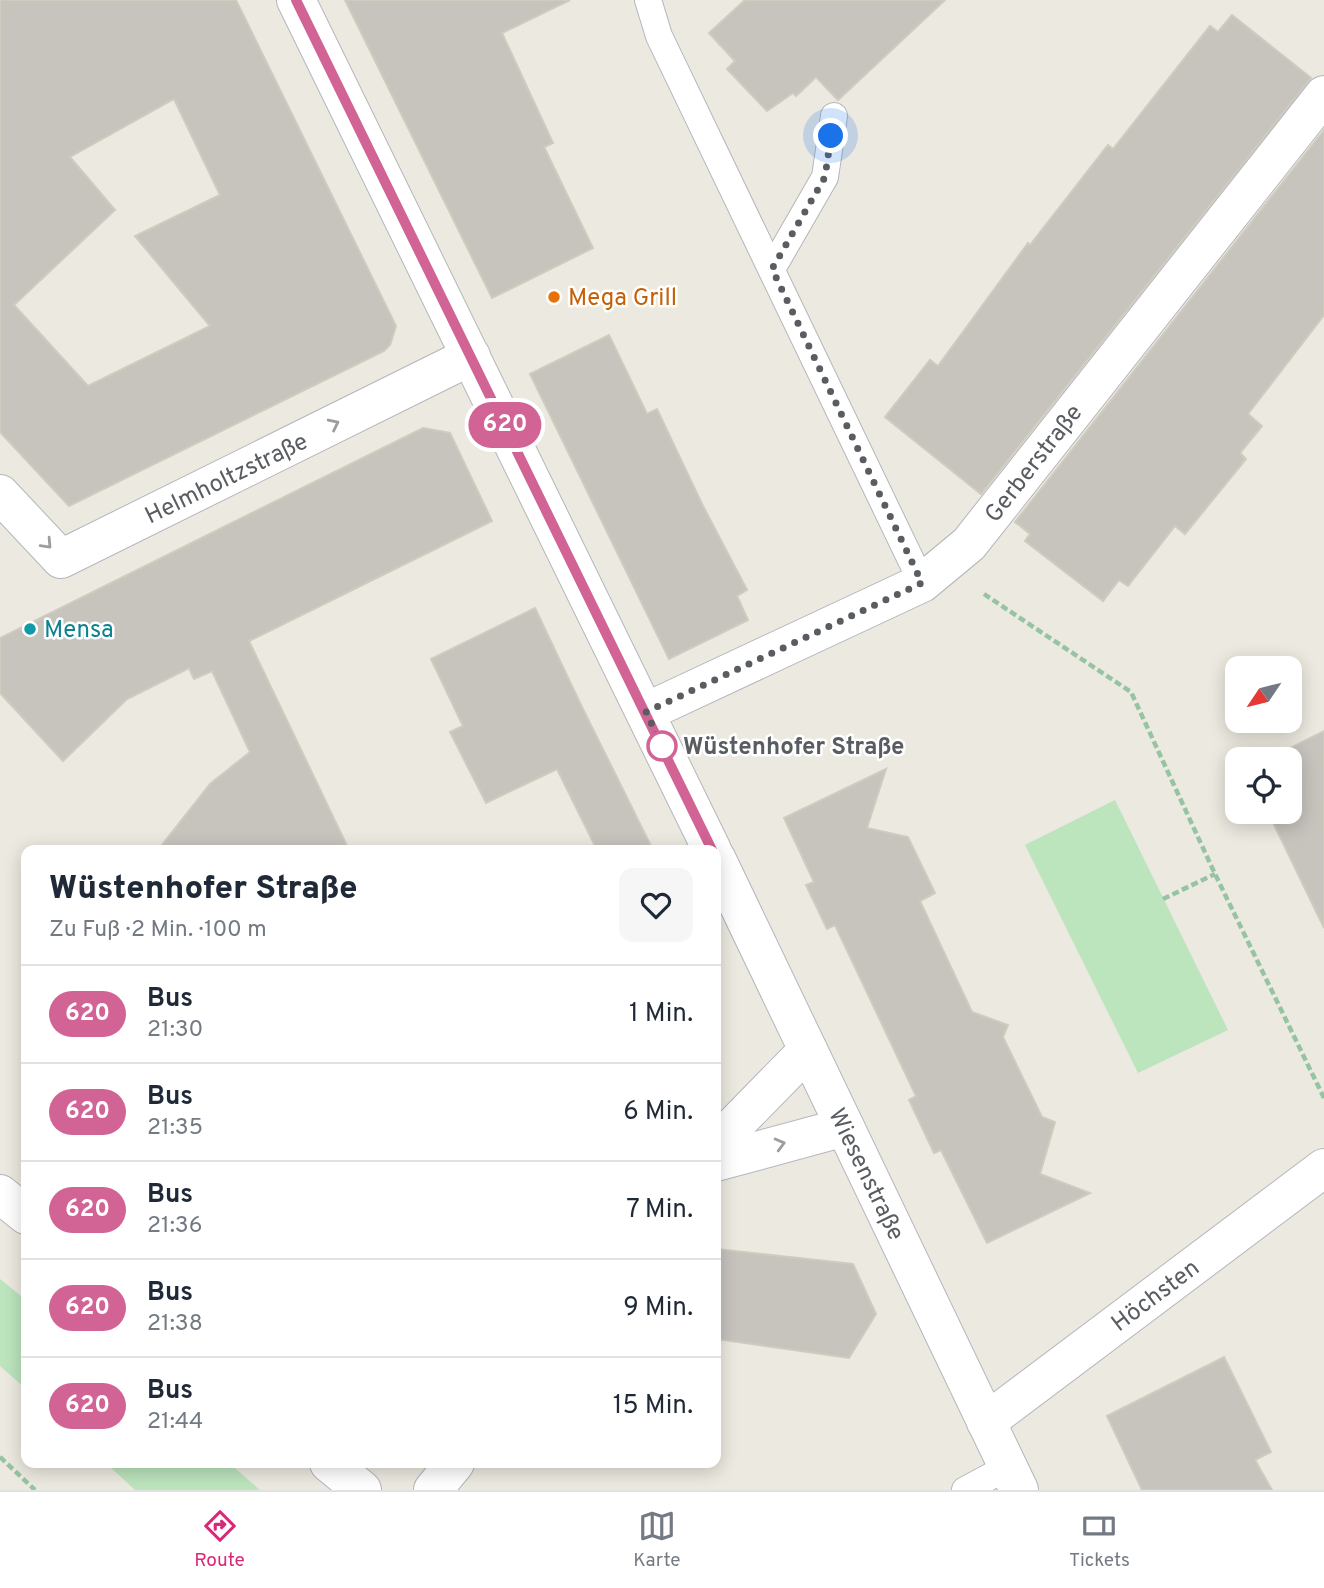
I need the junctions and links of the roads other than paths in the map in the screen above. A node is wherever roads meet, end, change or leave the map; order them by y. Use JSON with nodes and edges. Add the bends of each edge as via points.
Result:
{"nodes":[{"id":1,"x":296,"y":0,"type":"edge"},
{"id":2,"x":648,"y":0,"type":"edge"},
{"id":3,"x":1324,"y":95,"type":"edge"},
{"id":4,"x":834,"y":116,"type":"dead end"},
{"id":5,"x":772,"y":269,"type":"junction"},
{"id":6,"x":471,"y":356,"type":"junction"},
{"id":7,"x":0,"y":494,"type":"edge"},
{"id":8,"x":922,"y":583,"type":"junction"},
{"id":9,"x":646,"y":712,"type":"junction"},
{"id":10,"x":710,"y":845,"type":"edge"},
{"id":11,"x":721,"y":868,"type":"edge"},
{"id":12,"x":808,"y":1050,"type":"junction"},
{"id":13,"x":845,"y":1127,"type":"junction"},
{"id":14,"x":721,"y":1139,"type":"edge"},
{"id":15,"x":721,"y":1161,"type":"edge"},
{"id":16,"x":1324,"y":1168,"type":"edge"},
{"id":17,"x":0,"y":1194,"type":"edge"},
{"id":18,"x":21,"y":1211,"type":"edge"},
{"id":19,"x":986,"y":1422,"type":"junction"},
{"id":20,"x":335,"y":1468,"type":"edge"},
{"id":21,"x":451,"y":1468,"type":"edge"},
{"id":22,"x":1013,"y":1478,"type":"edge"},
{"id":23,"x":362,"y":1490,"type":"edge"},
{"id":24,"x":433,"y":1490,"type":"edge"},
{"id":25,"x":965,"y":1490,"type":"edge"}],
"edges":[{"from":1,"to":6,"type":"street"},
{"from":2,"to":5,"type":"lane","via":[[659,36]]},
{"from":3,"to":8,"type":"street","name":"Gerberstraße","via":[[969,544]]},
{"from":4,"to":5,"type":"lane","via":[[825,177]]},
{"from":5,"to":8,"type":"lane"},
{"from":7,"to":6,"type":"street","name":"Helmholtzstraße","one_way":true,"via":[[61,559]]},
{"from":6,"to":9,"type":"street"},
{"from":8,"to":9,"type":"street","name":"Gerberstraße"},
{"from":9,"to":10,"type":"street"},
{"from":11,"to":12,"type":"street","name":"Wiesenstraße"},
{"from":12,"to":13,"type":"street","name":"Wiesenstraße"},
{"from":12,"to":14,"type":"street"},
{"from":15,"to":13,"type":"street","one_way":true},
{"from":13,"to":19,"type":"street","name":"Wiesenstraße"},
{"from":16,"to":19,"type":"street","name":"Höchsten"},
{"from":17,"to":18,"type":"street"},
{"from":19,"to":22,"type":"street","name":"Wiesenstraße"},
{"from":20,"to":23,"type":"street"},
{"from":21,"to":24,"type":"street"},
{"from":22,"to":25,"type":"lane"}]}
